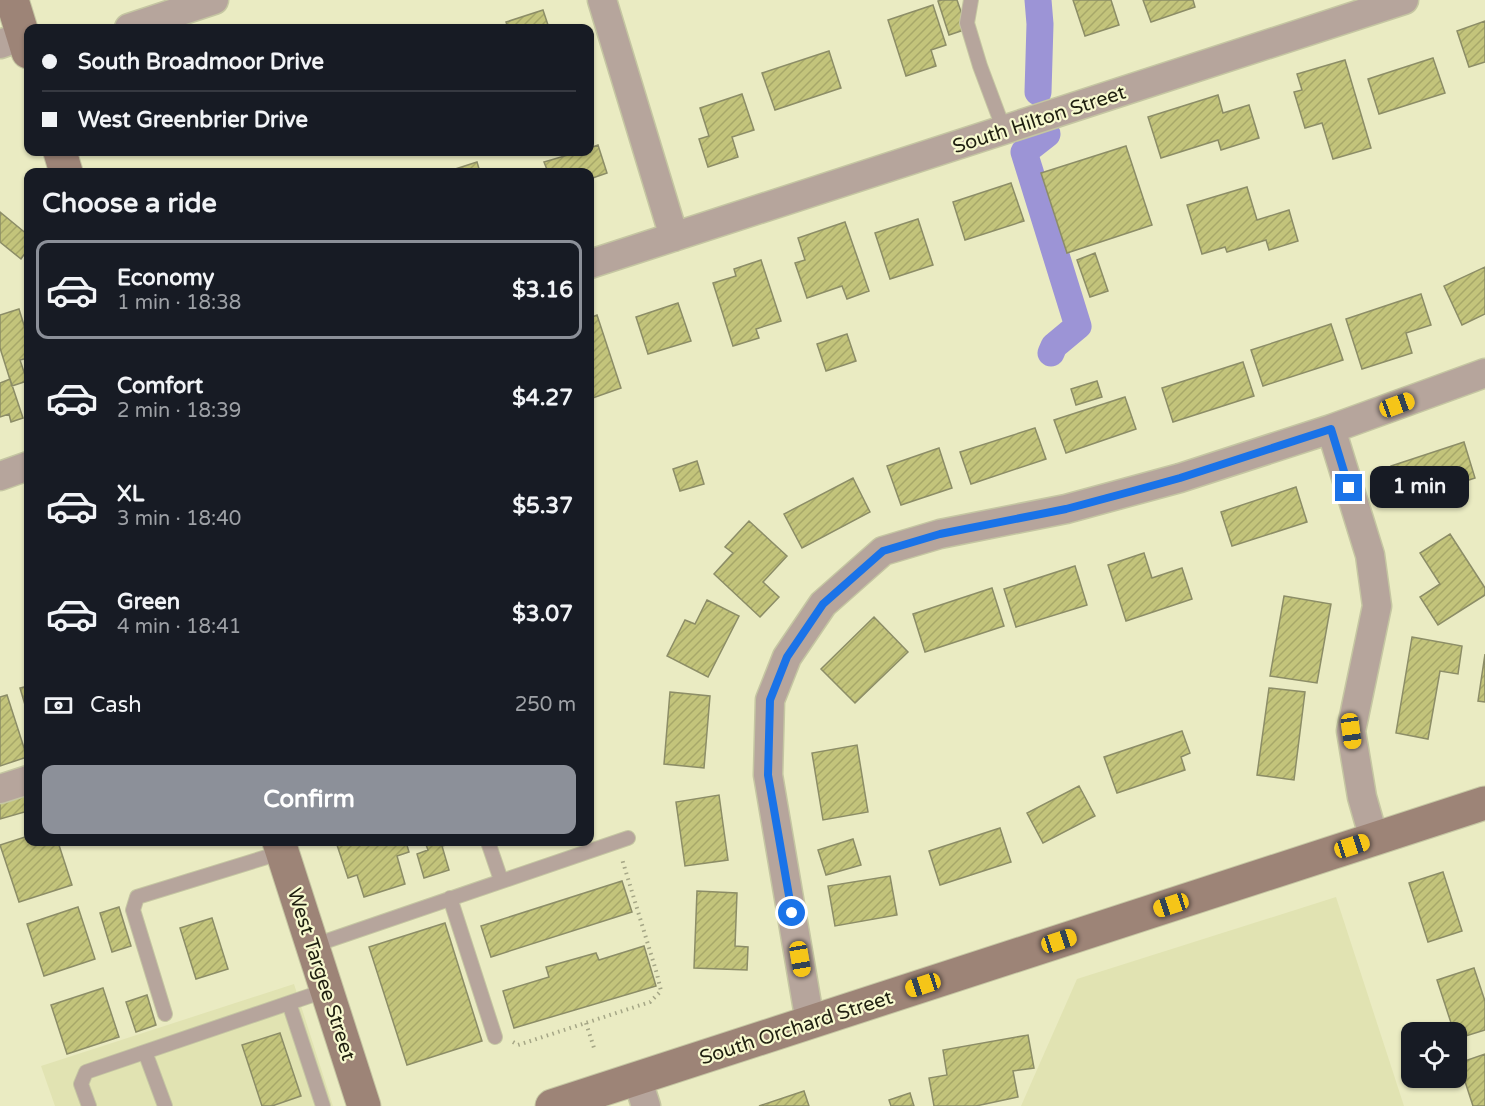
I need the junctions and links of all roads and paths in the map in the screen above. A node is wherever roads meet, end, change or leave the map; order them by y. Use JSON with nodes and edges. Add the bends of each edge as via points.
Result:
{"nodes":[{"id":1,"x":12,"y":0,"type":"edge"},
{"id":2,"x":214,"y":0,"type":"edge"},
{"id":3,"x":602,"y":0,"type":"edge"},
{"id":4,"x":971,"y":0,"type":"edge"},
{"id":5,"x":1404,"y":0,"type":"edge"},
{"id":6,"x":141,"y":24,"type":"edge"},
{"id":7,"x":17,"y":44,"type":"edge"},
{"id":8,"x":1004,"y":130,"type":"junction"},
{"id":9,"x":674,"y":237,"type":"junction"},
{"id":10,"x":594,"y":263,"type":"edge"},
{"id":11,"x":1485,"y":373,"type":"edge"},
{"id":12,"x":1331,"y":429,"type":"junction"},
{"id":13,"x":24,"y":467,"type":"edge"},
{"id":14,"x":0,"y":476,"type":"edge"},
{"id":15,"x":24,"y":781,"type":"edge"},
{"id":16,"x":0,"y":789,"type":"edge"},
{"id":17,"x":1485,"y":803,"type":"edge"},
{"id":18,"x":1374,"y":839,"type":"junction"},
{"id":19,"x":623,"y":840,"type":"joint"},
{"id":20,"x":489,"y":846,"type":"edge"},
{"id":21,"x":281,"y":847,"type":"edge"},
{"id":22,"x":501,"y":880,"type":"junction"},
{"id":23,"x":450,"y":898,"type":"junction"},
{"id":24,"x":312,"y":946,"type":"junction"},
{"id":25,"x":327,"y":990,"type":"junction"},
{"id":26,"x":289,"y":1003,"type":"junction"},
{"id":27,"x":165,"y":1014,"type":"dead end"},
{"id":28,"x":810,"y":1022,"type":"junction"},
{"id":29,"x":586,"y":1023,"type":"junction"},
{"id":30,"x":495,"y":1037,"type":"dead end"},
{"id":31,"x":511,"y":1038,"type":"dead end"},
{"id":32,"x":595,"y":1051,"type":"dead end"},
{"id":33,"x":145,"y":1052,"type":"junction"},
{"id":34,"x":641,"y":1092,"type":"edge"},
{"id":35,"x":89,"y":1106,"type":"edge"},
{"id":36,"x":165,"y":1106,"type":"edge"},
{"id":37,"x":323,"y":1106,"type":"edge"},
{"id":38,"x":364,"y":1106,"type":"edge"},
{"id":39,"x":552,"y":1106,"type":"edge"}],
"edges":[{"from":1,"to":7,"type":"main road"},
{"from":2,"to":6,"type":"street"},
{"from":3,"to":9,"type":"street"},
{"from":4,"to":8,"type":"lane","via":[[968,23]]},
{"from":5,"to":8,"type":"street","name":"South Hilton Street"},
{"from":8,"to":9,"type":"street","name":"South Hilton Street"},
{"from":9,"to":10,"type":"street","name":"South Hilton Street"},
{"from":11,"to":12,"type":"street"},
{"from":12,"to":18,"type":"street","via":[[1370,555],[1377,606],[1351,731]]},
{"from":12,"to":28,"type":"street","via":[[1133,491],[940,534],[883,551],[823,604],[787,657],[770,700],[768,775]]},
{"from":13,"to":14,"type":"street"},
{"from":15,"to":16,"type":"street"},
{"from":17,"to":18,"type":"main road","name":"South Orchard Street"},
{"from":18,"to":28,"type":"main road","name":"South Orchard Street"},
{"from":19,"to":22,"type":"lane"},
{"from":19,"to":29,"type":"path","via":[[661,991],[650,1002]]},
{"from":20,"to":22,"type":"lane"},
{"from":21,"to":24,"type":"main road","name":"West Targee Street"},
{"from":21,"to":27,"type":"lane","via":[[137,897],[132,910]]},
{"from":22,"to":23,"type":"lane"},
{"from":23,"to":24,"type":"lane"},
{"from":23,"to":30,"type":"lane"},
{"from":24,"to":25,"type":"main road","name":"West Targee Street"},
{"from":25,"to":26,"type":"lane"},
{"from":25,"to":38,"type":"main road","name":"West Targee Street"},
{"from":26,"to":33,"type":"lane"},
{"from":26,"to":37,"type":"lane"},
{"from":28,"to":34,"type":"main road","name":"South Orchard Street"},
{"from":29,"to":31,"type":"path","via":[[518,1045]]},
{"from":29,"to":32,"type":"path"},
{"from":33,"to":35,"type":"lane","via":[[86,1072],[81,1084]]},
{"from":33,"to":36,"type":"lane"},
{"from":34,"to":39,"type":"main road","name":"South Orchard Street"}]}
